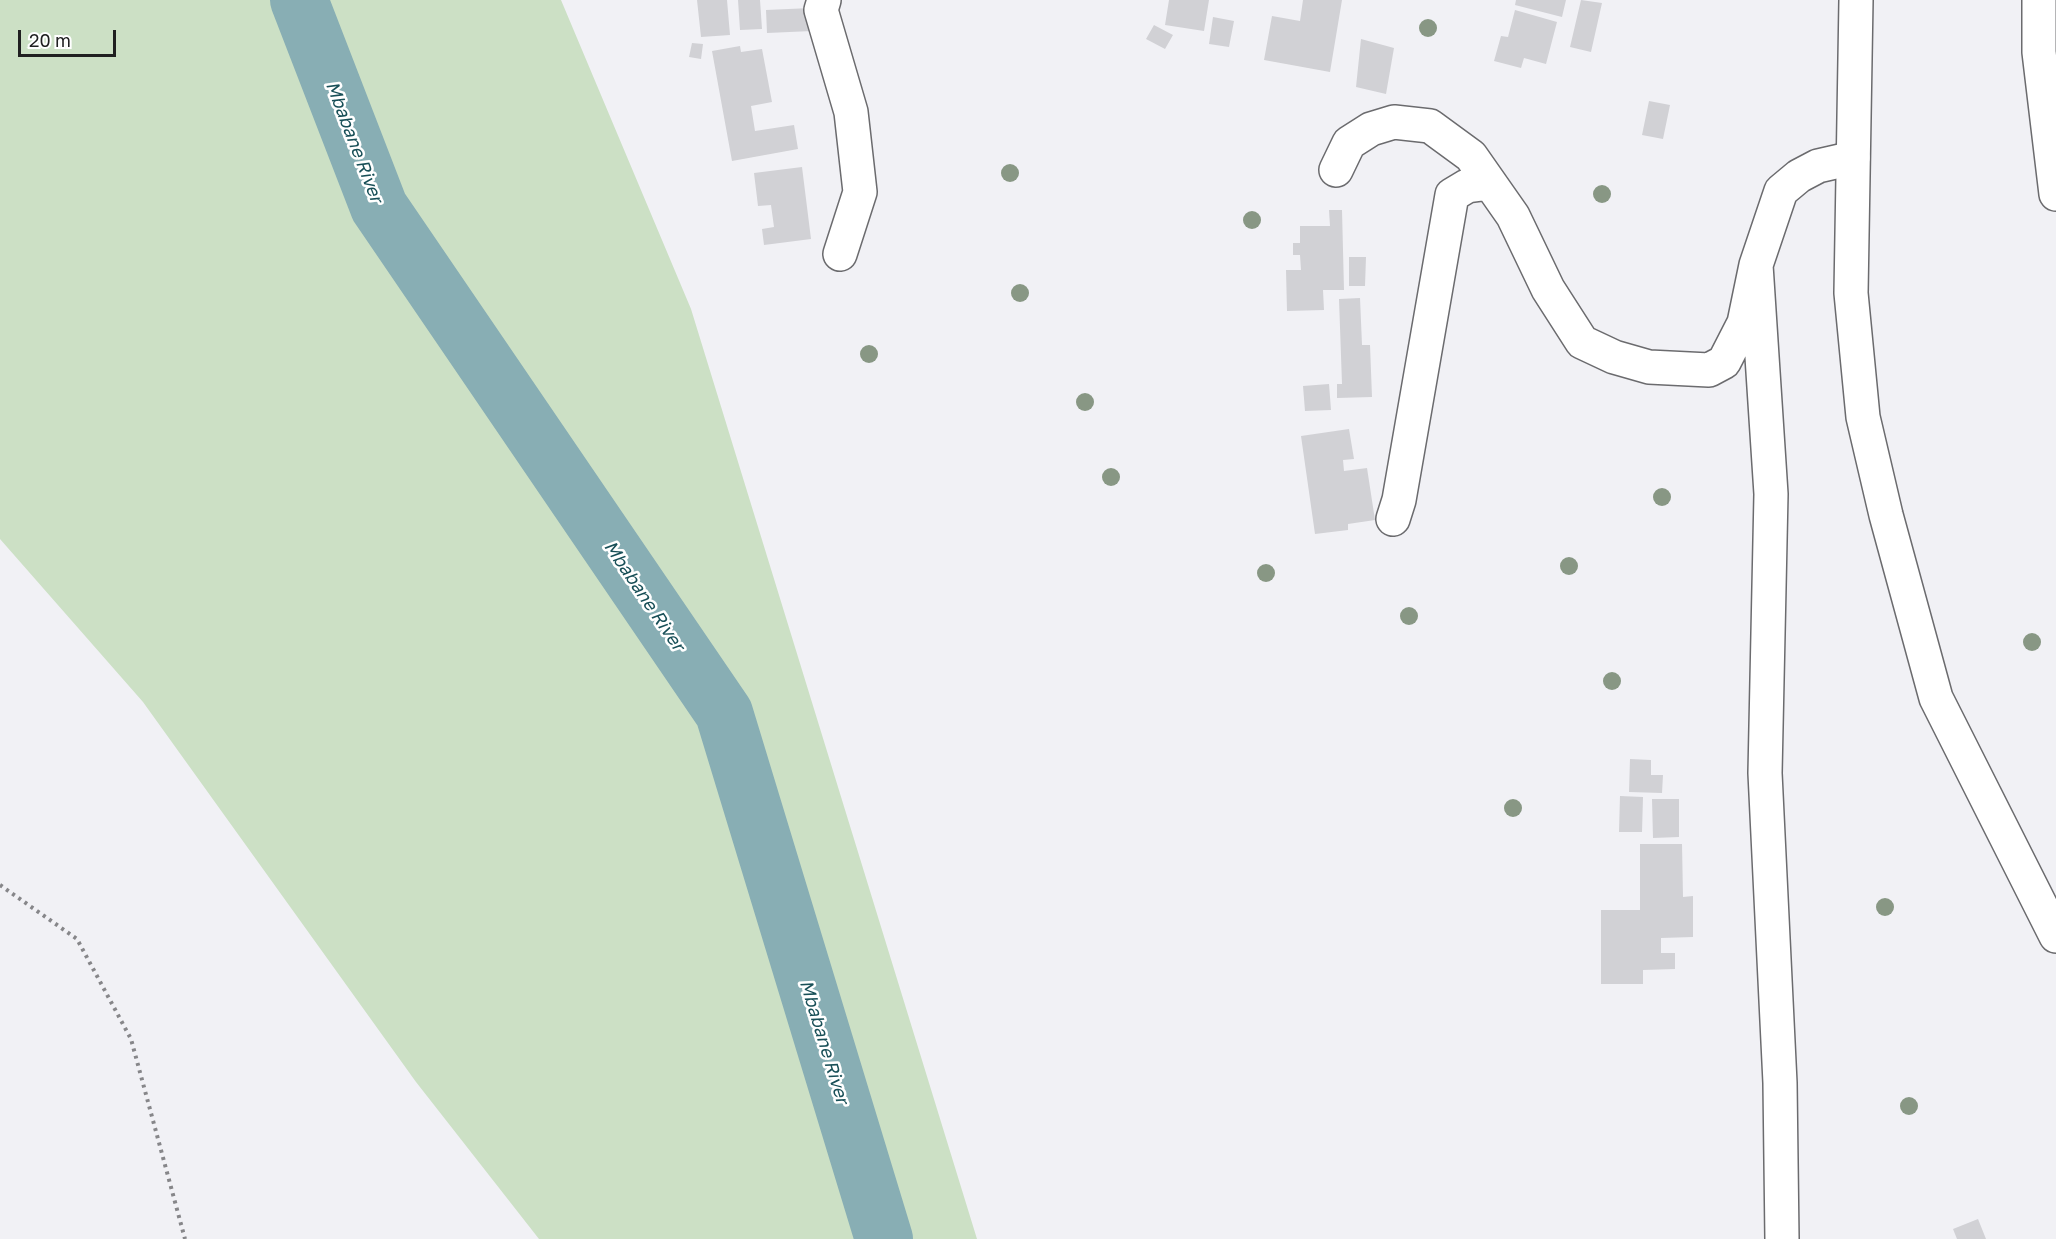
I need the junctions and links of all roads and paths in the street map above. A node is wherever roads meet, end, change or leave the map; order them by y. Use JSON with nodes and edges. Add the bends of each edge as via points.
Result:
{"nodes":[{"id":1,"x":824,"y":0,"type":"edge"},
{"id":2,"x":1856,"y":0,"type":"edge"},
{"id":3,"x":2039,"y":0,"type":"edge"},
{"id":4,"x":1853,"y":158,"type":"junction"},
{"id":5,"x":1336,"y":170,"type":"dead end"},
{"id":6,"x":1490,"y":183,"type":"junction"},
{"id":7,"x":2056,"y":194,"type":"edge"},
{"id":8,"x":840,"y":254,"type":"dead end"},
{"id":9,"x":1756,"y":265,"type":"junction"},
{"id":10,"x":1393,"y":519,"type":"dead end"},
{"id":11,"x":0,"y":885,"type":"edge"},
{"id":12,"x":2056,"y":936,"type":"edge"},
{"id":13,"x":185,"y":1239,"type":"edge"},
{"id":14,"x":1782,"y":1239,"type":"edge"}],
"edges":[{"from":1,"to":8,"type":"main road","via":[[822,10],[851,112],[860,192]]},
{"from":2,"to":4,"type":"main road"},
{"from":3,"to":7,"type":"main road","via":[[2039,52]]},
{"from":4,"to":9,"type":"main road","via":[[1818,166],[1781,192]]},
{"from":4,"to":12,"type":"main road","via":[[1851,294],[1863,417],[1886,515],[1936,698]]},
{"from":5,"to":6,"type":"main road","via":[[1349,143],[1371,129],[1394,122],[1430,126],[1471,156]]},
{"from":6,"to":9,"type":"main road","via":[[1513,216],[1548,289],[1582,342],[1614,357],[1649,367],[1709,370],[1724,362],[1744,323]]},
{"from":6,"to":10,"type":"main road","via":[[1467,186],[1452,195]]},
{"from":9,"to":14,"type":"main road","via":[[1771,494],[1765,773],[1780,1083]]},
{"from":11,"to":13,"type":"path","via":[[77,939],[131,1040]]}]}
